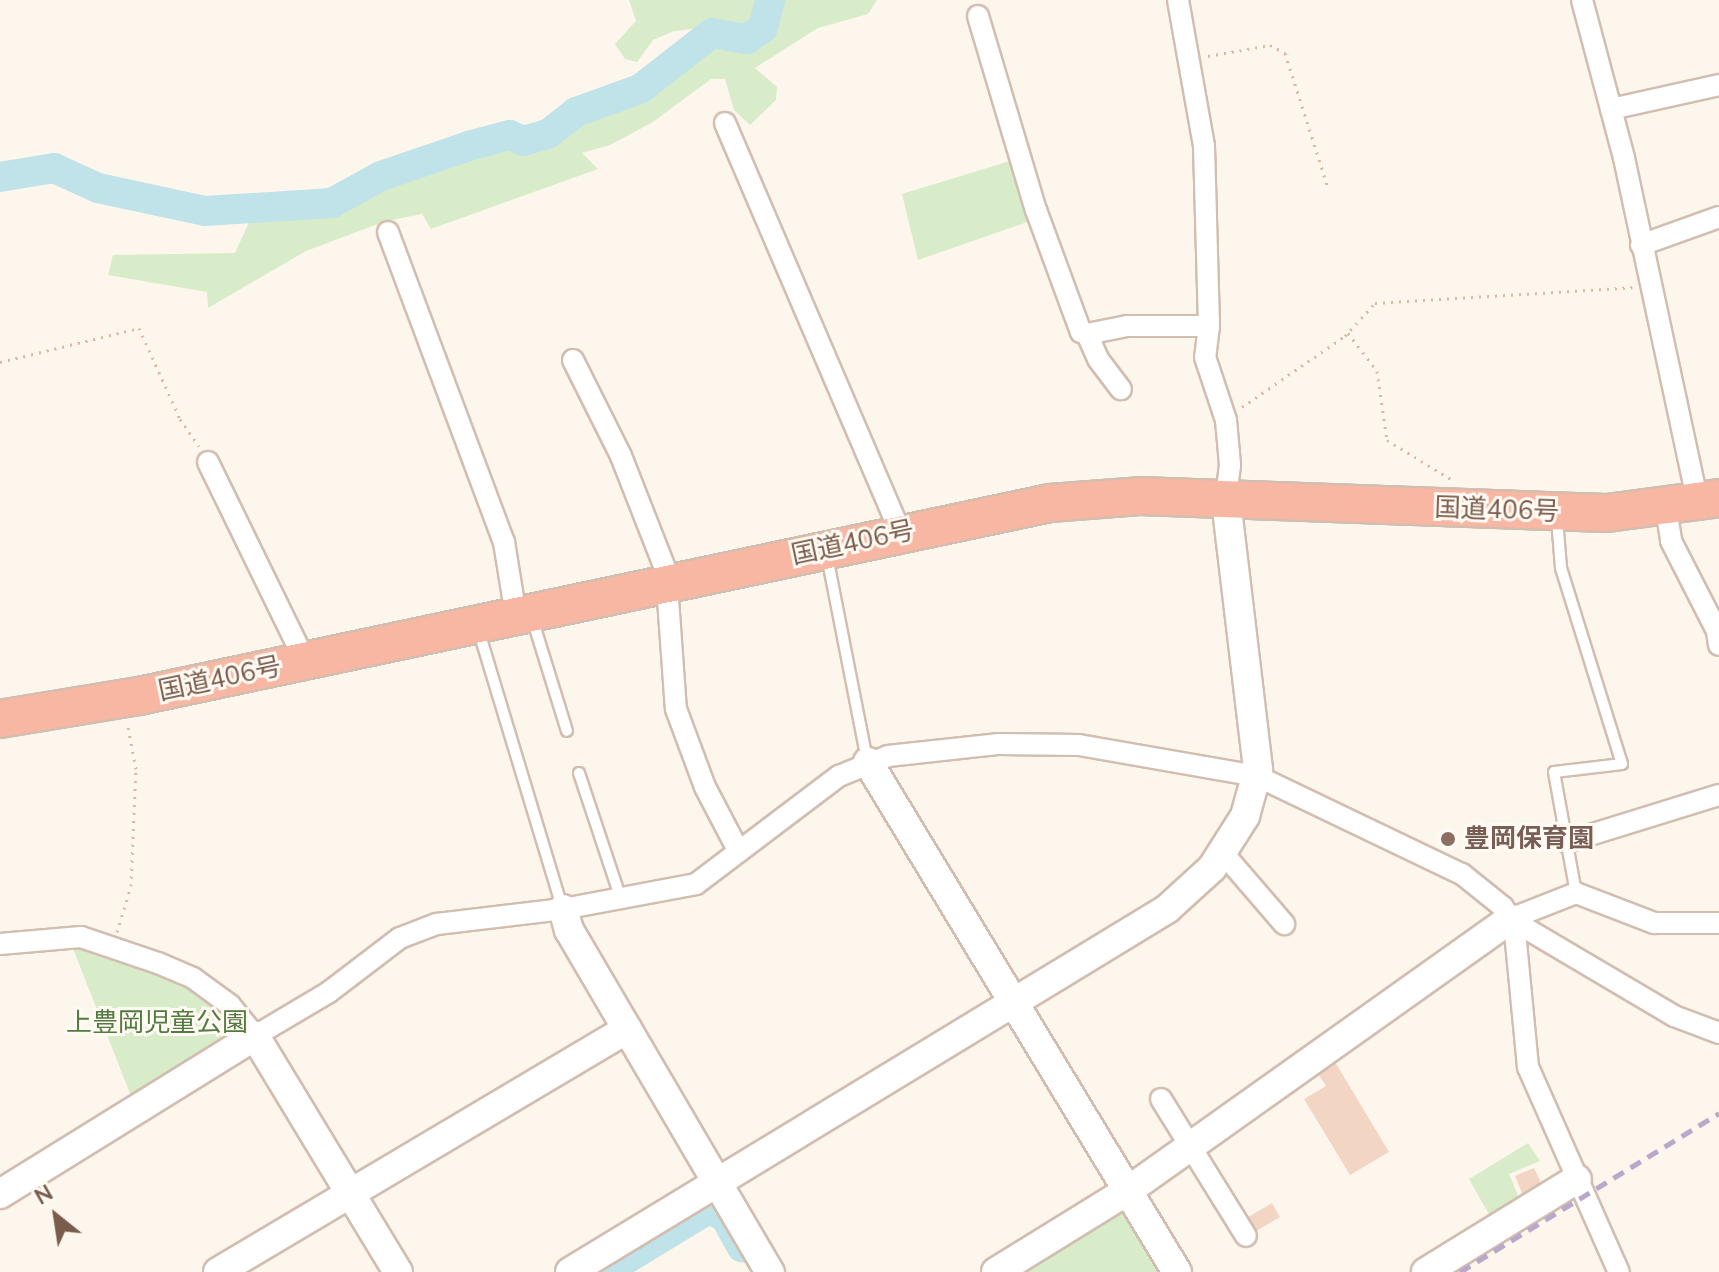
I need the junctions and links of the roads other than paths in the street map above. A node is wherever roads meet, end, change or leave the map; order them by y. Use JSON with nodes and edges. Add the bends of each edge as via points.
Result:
{"nodes":[{"id":1,"x":1178,"y":0,"type":"edge"},
{"id":2,"x":1582,"y":0,"type":"edge"},
{"id":3,"x":978,"y":16,"type":"dead end"},
{"id":4,"x":1719,"y":85,"type":"edge"},
{"id":5,"x":1611,"y":109,"type":"junction"},
{"id":6,"x":725,"y":123,"type":"dead end"},
{"id":7,"x":1719,"y":217,"type":"edge"},
{"id":8,"x":388,"y":232,"type":"dead end"},
{"id":9,"x":1641,"y":245,"type":"junction"},
{"id":10,"x":1209,"y":326,"type":"junction"},
{"id":11,"x":1087,"y":334,"type":"junction"},
{"id":12,"x":573,"y":360,"type":"dead end"},
{"id":13,"x":1121,"y":389,"type":"dead end"},
{"id":14,"x":208,"y":462,"type":"road end"},
{"id":15,"x":1226,"y":499,"type":"junction"},
{"id":16,"x":1694,"y":503,"type":"edge"},
{"id":17,"x":1556,"y":513,"type":"junction"},
{"id":18,"x":901,"y":533,"type":"junction"},
{"id":19,"x":826,"y":548,"type":"junction"},
{"id":20,"x":667,"y":584,"type":"junction"},
{"id":21,"x":523,"y":614,"type":"junction"},
{"id":22,"x":476,"y":624,"type":"junction"},
{"id":23,"x":1719,"y":645,"type":"edge"},
{"id":24,"x":305,"y":661,"type":"junction"},
{"id":25,"x":0,"y":719,"type":"edge"},
{"id":26,"x":567,"y":731,"type":"dead end"},
{"id":27,"x":868,"y":762,"type":"junction"},
{"id":28,"x":579,"y":773,"type":"dead end"},
{"id":29,"x":1257,"y":776,"type":"junction"},
{"id":30,"x":1719,"y":795,"type":"edge"},
{"id":31,"x":1567,"y":842,"type":"junction"},
{"id":32,"x":739,"y":852,"type":"junction"},
{"id":33,"x":1223,"y":853,"type":"junction"},
{"id":34,"x":1576,"y":893,"type":"junction"},
{"id":35,"x":621,"y":899,"type":"junction"},
{"id":36,"x":563,"y":909,"type":"junction"},
{"id":37,"x":1510,"y":919,"type":"junction"},
{"id":38,"x":1719,"y":923,"type":"edge"},
{"id":39,"x":1284,"y":924,"type":"dead end"},
{"id":40,"x":0,"y":944,"type":"edge"},
{"id":41,"x":1013,"y":1002,"type":"junction"},
{"id":42,"x":627,"y":1029,"type":"junction"},
{"id":43,"x":1719,"y":1033,"type":"edge"},
{"id":44,"x":255,"y":1036,"type":"junction"},
{"id":45,"x":1161,"y":1099,"type":"dead end"},
{"id":46,"x":1192,"y":1146,"type":"junction"},
{"id":47,"x":1577,"y":1179,"type":"junction"},
{"id":48,"x":718,"y":1183,"type":"junction"},
{"id":49,"x":1129,"y":1190,"type":"junction"},
{"id":50,"x":350,"y":1193,"type":"junction"},
{"id":51,"x":0,"y":1194,"type":"edge"},
{"id":52,"x":1246,"y":1236,"type":"dead end"},
{"id":53,"x":218,"y":1272,"type":"edge"},
{"id":54,"x":398,"y":1272,"type":"edge"},
{"id":55,"x":570,"y":1272,"type":"edge"},
{"id":56,"x":770,"y":1272,"type":"edge"},
{"id":57,"x":996,"y":1272,"type":"edge"},
{"id":58,"x":1177,"y":1272,"type":"edge"},
{"id":59,"x":1426,"y":1272,"type":"edge"},
{"id":60,"x":1619,"y":1272,"type":"edge"}],
"edges":[{"from":1,"to":10,"type":"street","via":[[1204,146]]},
{"from":2,"to":5,"type":"street"},
{"from":3,"to":11,"type":"street","via":[[1036,210],[1081,332]]},
{"from":4,"to":5,"type":"street"},
{"from":5,"to":9,"type":"street"},
{"from":6,"to":18,"type":"street"},
{"from":7,"to":9,"type":"street"},
{"from":8,"to":21,"type":"street","via":[[504,542]]},
{"from":9,"to":16,"type":"street"},
{"from":10,"to":11,"type":"street","via":[[1127,326]]},
{"from":10,"to":15,"type":"street","via":[[1207,372],[1224,415],[1230,465]]},
{"from":11,"to":13,"type":"street"},
{"from":12,"to":20,"type":"street","via":[[621,456]]},
{"from":14,"to":24,"type":"street"},
{"from":15,"to":17,"type":"highway","name":"国道406号"},
{"from":15,"to":18,"type":"highway","name":"国道406号","via":[[1094,497]]},
{"from":15,"to":29,"type":"street"},
{"from":16,"to":17,"type":"highway","name":"国道406号"},
{"from":16,"to":23,"type":"street","via":[[1671,541],[1717,631]]},
{"from":17,"to":31,"type":"lane","via":[[1561,568],[1622,764],[1554,772]]},
{"from":18,"to":19,"type":"highway","name":"国道406号"},
{"from":19,"to":20,"type":"highway","name":"国道406号"},
{"from":19,"to":27,"type":"lane"},
{"from":20,"to":21,"type":"highway","name":"国道406号"},
{"from":20,"to":32,"type":"street","via":[[676,709],[705,787]]},
{"from":21,"to":22,"type":"highway","name":"国道406号"},
{"from":21,"to":26,"type":"lane"},
{"from":22,"to":24,"type":"highway","name":"国道406号"},
{"from":22,"to":36,"type":"lane"},
{"from":24,"to":25,"type":"highway","name":"国道406号"},
{"from":27,"to":29,"type":"street","via":[[916,750],[1079,745]]},
{"from":27,"to":32,"type":"street","via":[[821,788]]},
{"from":27,"to":41,"type":"street"},
{"from":28,"to":35,"type":"lane"},
{"from":29,"to":33,"type":"street","via":[[1245,816]]},
{"from":29,"to":37,"type":"street","via":[[1462,874],[1495,898]]},
{"from":30,"to":31,"type":"street"},
{"from":31,"to":34,"type":"lane"},
{"from":32,"to":35,"type":"street","via":[[696,884]]},
{"from":33,"to":39,"type":"street"},
{"from":33,"to":41,"type":"street","via":[[1201,881],[1167,909]]},
{"from":34,"to":37,"type":"street"},
{"from":34,"to":38,"type":"street","via":[[1654,923]]},
{"from":35,"to":36,"type":"street"},
{"from":36,"to":42,"type":"street","via":[[569,930]]},
{"from":36,"to":44,"type":"street","via":[[469,917],[400,938],[329,992]]},
{"from":37,"to":43,"type":"street","via":[[1674,1016]]},
{"from":37,"to":46,"type":"street"},
{"from":37,"to":47,"type":"street","via":[[1528,1067]]},
{"from":40,"to":44,"type":"street","via":[[81,937],[113,946],[193,978],[230,1005]]},
{"from":41,"to":48,"type":"street"},
{"from":41,"to":49,"type":"street"},
{"from":42,"to":48,"type":"street"},
{"from":42,"to":50,"type":"street"},
{"from":44,"to":50,"type":"street"},
{"from":44,"to":51,"type":"street"},
{"from":45,"to":46,"type":"street"},
{"from":46,"to":49,"type":"street"},
{"from":46,"to":52,"type":"street"},
{"from":47,"to":59,"type":"street"},
{"from":47,"to":60,"type":"street"},
{"from":48,"to":55,"type":"street"},
{"from":48,"to":56,"type":"street"},
{"from":49,"to":57,"type":"street"},
{"from":49,"to":58,"type":"street"},
{"from":50,"to":53,"type":"street"},
{"from":50,"to":54,"type":"street"}]}
